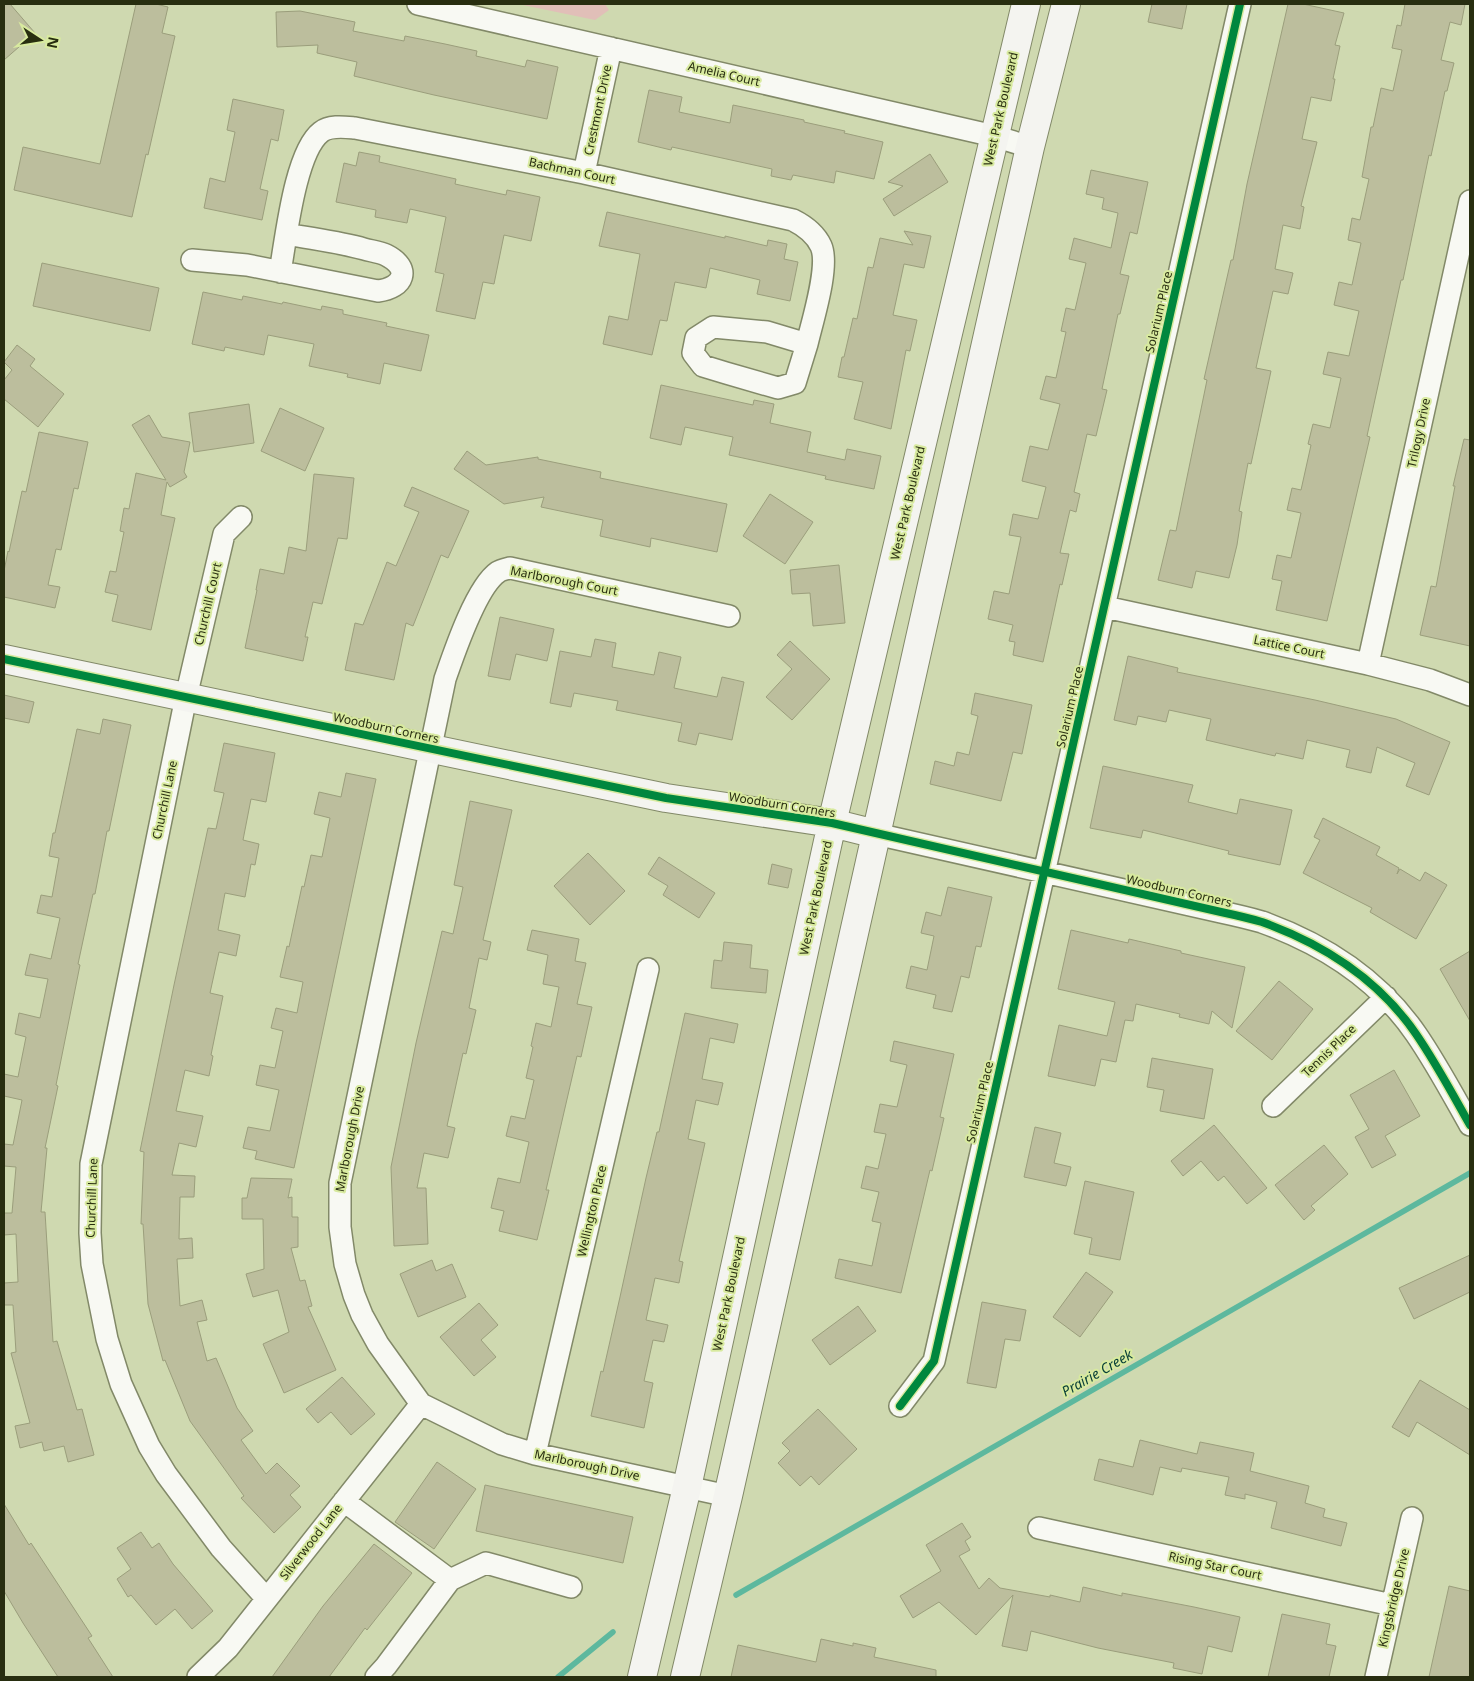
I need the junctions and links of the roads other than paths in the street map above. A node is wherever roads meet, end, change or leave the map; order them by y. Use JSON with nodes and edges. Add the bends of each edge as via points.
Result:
{"nodes":[{"id":1,"x":418,"y":4,"type":"edge"},
{"id":2,"x":1026,"y":4,"type":"edge"},
{"id":3,"x":1066,"y":4,"type":"edge"},
{"id":4,"x":1240,"y":4,"type":"edge"},
{"id":5,"x":611,"y":48,"type":"junction"},
{"id":6,"x":994,"y":136,"type":"junction"},
{"id":7,"x":1030,"y":147,"type":"junction"},
{"id":8,"x":584,"y":173,"type":"junction"},
{"id":9,"x":1470,"y":201,"type":"edge"},
{"id":10,"x":287,"y":234,"type":"junction"},
{"id":11,"x":192,"y":260,"type":"dead end"},
{"id":12,"x":280,"y":272,"type":"junction"},
{"id":13,"x":807,"y":344,"type":"junction"},
{"id":14,"x":241,"y":517,"type":"dead end"},
{"id":15,"x":1104,"y":607,"type":"junction"},
{"id":16,"x":729,"y":616,"type":"dead end"},
{"id":17,"x":4,"y":659,"type":"edge"},
{"id":18,"x":1368,"y":664,"type":"junction"},
{"id":19,"x":1470,"y":695,"type":"edge"},
{"id":20,"x":186,"y":697,"type":"junction"},
{"id":21,"x":430,"y":748,"type":"junction"},
{"id":22,"x":832,"y":823,"type":"junction"},
{"id":23,"x":876,"y":834,"type":"junction"},
{"id":24,"x":1043,"y":872,"type":"junction"},
{"id":25,"x":648,"y":969,"type":"dead end"},
{"id":26,"x":1386,"y":997,"type":"junction"},
{"id":27,"x":1273,"y":1106,"type":"dead end"},
{"id":28,"x":1470,"y":1125,"type":"edge"},
{"id":29,"x":421,"y":1404,"type":"junction"},
{"id":30,"x":900,"y":1406,"type":"dead end"},
{"id":31,"x":535,"y":1454,"type":"junction"},
{"id":32,"x":687,"y":1487,"type":"junction"},
{"id":33,"x":728,"y":1496,"type":"junction"},
{"id":34,"x":344,"y":1501,"type":"junction"},
{"id":35,"x":1412,"y":1518,"type":"dead end"},
{"id":36,"x":1039,"y":1528,"type":"dead end"},
{"id":37,"x":450,"y":1580,"type":"junction"},
{"id":38,"x":571,"y":1587,"type":"dead end"},
{"id":39,"x":266,"y":1598,"type":"junction"},
{"id":40,"x":1392,"y":1605,"type":"junction"},
{"id":41,"x":198,"y":1677,"type":"edge"},
{"id":42,"x":376,"y":1677,"type":"edge"},
{"id":43,"x":642,"y":1677,"type":"edge"},
{"id":44,"x":685,"y":1677,"type":"edge"},
{"id":45,"x":1376,"y":1677,"type":"edge"}],
"edges":[{"from":1,"to":5,"type":"street","name":"Amelia Court"},
{"from":2,"to":6,"type":"main road","name":"West Park Boulevard"},
{"from":3,"to":7,"type":"main road"},
{"from":4,"to":15,"type":"street","name":"Solarium Place"},
{"from":5,"to":6,"type":"street","name":"Amelia Court"},
{"from":5,"to":8,"type":"street","name":"Crestmont Drive"},
{"from":6,"to":7,"type":"street","name":"Amelia Court"},
{"from":6,"to":22,"type":"main road","name":"West Park Boulevard"},
{"from":7,"to":23,"type":"main road"},
{"from":8,"to":10,"type":"street","name":"Bachman Court","via":[[341,126],[320,133],[303,158]]},
{"from":8,"to":13,"type":"street","name":"Bachman Court","via":[[793,220],[806,226],[822,247],[823,266]]},
{"from":9,"to":18,"type":"street","name":"Trilogy Drive"},
{"from":10,"to":12,"type":"street","name":"Bachman Court"},
{"from":10,"to":12,"type":"street","via":[[385,254],[400,267],[402,275],[399,284],[378,292]]},
{"from":11,"to":12,"type":"street"},
{"from":13,"to":13,"type":"street","name":"Bachman Court","via":[[795,383],[778,388],[703,366],[693,354],[696,338],[713,327],[767,332]]},
{"from":14,"to":20,"type":"street","name":"Churchill Court","via":[[224,534]]},
{"from":15,"to":18,"type":"street","name":"Lattice Court"},
{"from":15,"to":24,"type":"street","name":"Solarium Place"},
{"from":16,"to":21,"type":"street","name":"Marlborough Court","via":[[510,568],[499,571],[481,594],[459,637],[445,679]]},
{"from":17,"to":20,"type":"main road","name":"Woodburn Corners"},
{"from":18,"to":19,"type":"street","name":"Lattice Court","via":[[1430,680]]},
{"from":20,"to":21,"type":"main road","name":"Woodburn Corners"},
{"from":20,"to":39,"type":"street","name":"Churchill Lane","via":[[91,1164],[92,1264],[106,1339],[121,1384],[149,1446],[221,1548]]},
{"from":21,"to":22,"type":"main road","name":"Woodburn Corners","via":[[666,798]]},
{"from":21,"to":29,"type":"street","name":"Marlborough Drive","via":[[340,1183],[339,1203],[345,1264],[362,1315],[378,1344]]},
{"from":22,"to":23,"type":"main road","name":"Woodburn Corners"},
{"from":22,"to":32,"type":"main road","name":"West Park Boulevard"},
{"from":23,"to":24,"type":"street","name":"Woodburn Corners"},
{"from":23,"to":33,"type":"main road"},
{"from":24,"to":26,"type":"street","name":"Woodburn Corners","via":[[1261,922],[1332,955]]},
{"from":24,"to":30,"type":"street","name":"Solarium Place","via":[[934,1361]]},
{"from":25,"to":31,"type":"street","name":"Wellington Place"},
{"from":26,"to":27,"type":"street","name":"Tennis Place"},
{"from":26,"to":28,"type":"street","name":"Woodburn Corners","via":[[1415,1033]]},
{"from":29,"to":31,"type":"street","name":"Marlborough Drive","via":[[502,1444]]},
{"from":29,"to":34,"type":"street","name":"Silverwood Lane"},
{"from":31,"to":32,"type":"street","name":"Marlborough Drive"},
{"from":32,"to":33,"type":"street","name":"Marlborough Drive"},
{"from":32,"to":43,"type":"main road","name":"West Park Boulevard"},
{"from":33,"to":44,"type":"main road"},
{"from":34,"to":37,"type":"street"},
{"from":34,"to":39,"type":"street","name":"Silverwood Lane"},
{"from":35,"to":40,"type":"street","name":"Kingsbridge Drive"},
{"from":36,"to":40,"type":"street","name":"Rising Star Court"},
{"from":37,"to":38,"type":"street","via":[[486,1563]]},
{"from":37,"to":42,"type":"street"},
{"from":39,"to":41,"type":"street","name":"Silverwood Lane","via":[[228,1648]]},
{"from":40,"to":45,"type":"street","name":"Kingsbridge Drive"}]}
